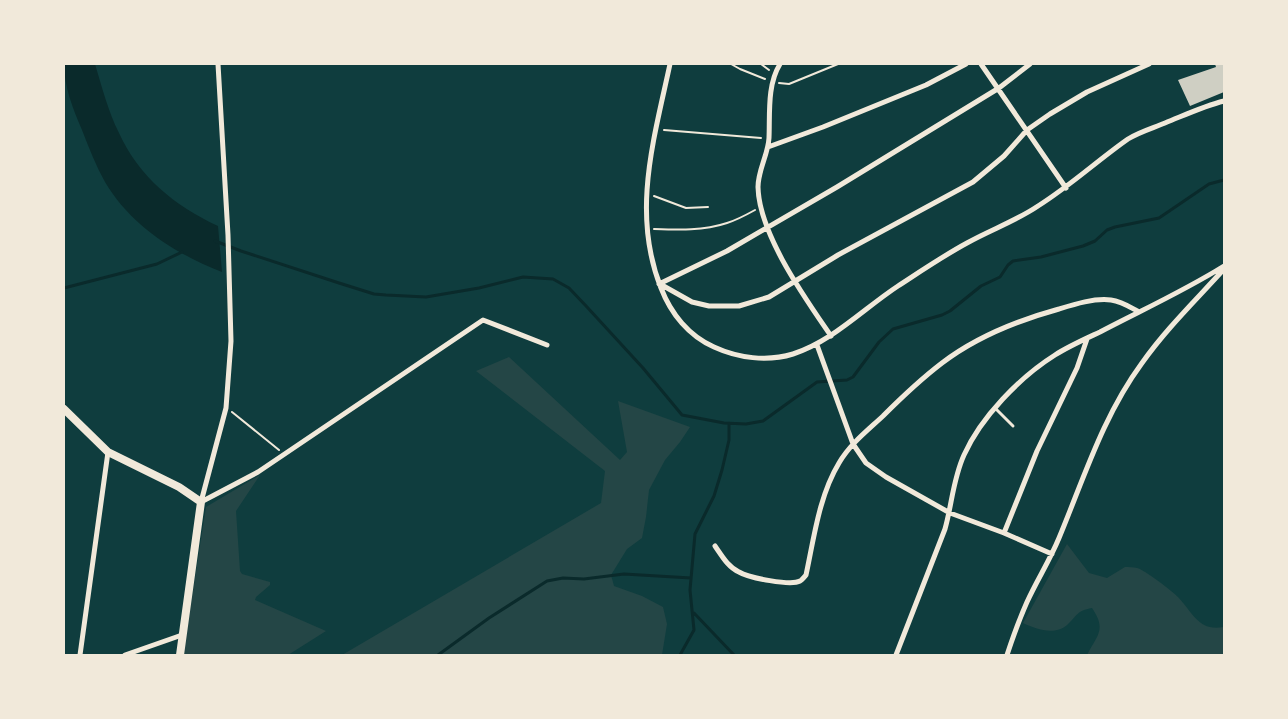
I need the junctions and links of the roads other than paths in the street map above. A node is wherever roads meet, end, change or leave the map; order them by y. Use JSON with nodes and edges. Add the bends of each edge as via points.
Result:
{"nodes":[{"id":1,"x":218,"y":64,"type":"edge"},
{"id":2,"x":670,"y":64,"type":"edge"},
{"id":3,"x":780,"y":64,"type":"edge"},
{"id":4,"x":966,"y":64,"type":"edge"},
{"id":5,"x":980,"y":64,"type":"edge"},
{"id":6,"x":1030,"y":64,"type":"edge"},
{"id":7,"x":1149,"y":64,"type":"edge"},
{"id":8,"x":999,"y":88,"type":"junction"},
{"id":9,"x":1224,"y":101,"type":"edge"},
{"id":10,"x":1027,"y":130,"type":"junction"},
{"id":11,"x":768,"y":147,"type":"junction"},
{"id":12,"x":1066,"y":188,"type":"junction"},
{"id":13,"x":768,"y":227,"type":"junction"},
{"id":14,"x":1224,"y":267,"type":"edge"},
{"id":15,"x":795,"y":282,"type":"junction"},
{"id":16,"x":659,"y":284,"type":"junction"},
{"id":17,"x":1139,"y":312,"type":"junction"},
{"id":18,"x":831,"y":336,"type":"junction"},
{"id":19,"x":1088,"y":338,"type":"junction"},
{"id":20,"x":547,"y":345,"type":"dead end"},
{"id":21,"x":817,"y":345,"type":"junction"},
{"id":22,"x":995,"y":408,"type":"junction"},
{"id":23,"x":64,"y":409,"type":"edge"},
{"id":24,"x":1013,"y":426,"type":"dead end"},
{"id":25,"x":853,"y":444,"type":"junction"},
{"id":26,"x":108,"y":452,"type":"junction"},
{"id":27,"x":200,"y":502,"type":"junction"},
{"id":28,"x":950,"y":513,"type":"junction"},
{"id":29,"x":1004,"y":533,"type":"junction"},
{"id":30,"x":716,"y":546,"type":"dead end"},
{"id":31,"x":1052,"y":554,"type":"junction"},
{"id":32,"x":182,"y":634,"type":"junction"},
{"id":33,"x":80,"y":655,"type":"edge"},
{"id":34,"x":125,"y":655,"type":"edge"},
{"id":35,"x":180,"y":655,"type":"edge"},
{"id":36,"x":896,"y":655,"type":"edge"},
{"id":37,"x":1006,"y":655,"type":"edge"}],
"edges":[{"from":1,"to":27,"type":"street","via":[[231,341],[226,408]]},
{"from":2,"to":16,"type":"street","via":[[655,129],[646,194],[646,228],[652,266]]},
{"from":3,"to":11,"type":"street","via":[[770,99]]},
{"from":4,"to":11,"type":"street","via":[[926,85]]},
{"from":5,"to":8,"type":"street"},
{"from":6,"to":8,"type":"street"},
{"from":7,"to":10,"type":"street","via":[[1087,92]]},
{"from":8,"to":10,"type":"street"},
{"from":8,"to":13,"type":"street"},
{"from":9,"to":12,"type":"street","via":[[1130,138]]},
{"from":10,"to":12,"type":"street"},
{"from":10,"to":15,"type":"street","via":[[1004,156],[973,182]]},
{"from":11,"to":13,"type":"street","via":[[758,185]]},
{"from":12,"to":18,"type":"street","via":[[1018,218],[936,261]]},
{"from":13,"to":15,"type":"street"},
{"from":13,"to":16,"type":"street"},
{"from":14,"to":17,"type":"street"},
{"from":14,"to":31,"type":"street","via":[[1164,335],[1127,385],[1096,446]]},
{"from":15,"to":16,"type":"street","via":[[762,300],[723,307],[692,302]]},
{"from":15,"to":18,"type":"street"},
{"from":16,"to":21,"type":"street","via":[[685,327],[718,349],[736,355],[769,358]]},
{"from":17,"to":19,"type":"street"},
{"from":17,"to":25,"type":"street","via":[[1120,302],[1100,300],[1038,315],[1009,326],[944,361]]},
{"from":18,"to":21,"type":"street"},
{"from":19,"to":22,"type":"street","via":[[1037,367]]},
{"from":19,"to":29,"type":"street"},
{"from":20,"to":27,"type":"street","via":[[484,320],[258,472]]},
{"from":21,"to":25,"type":"street"},
{"from":22,"to":24,"type":"lane"},
{"from":22,"to":28,"type":"street","via":[[964,454],[955,478]]},
{"from":23,"to":26,"type":"street"},
{"from":25,"to":28,"type":"street","via":[[874,470]]},
{"from":25,"to":30,"type":"street","via":[[838,464],[823,500],[806,575],[801,580],[765,580],[739,573],[727,563]]},
{"from":26,"to":27,"type":"street"},
{"from":26,"to":33,"type":"street"},
{"from":27,"to":32,"type":"street"},
{"from":28,"to":29,"type":"street"},
{"from":28,"to":36,"type":"street"},
{"from":29,"to":31,"type":"street"},
{"from":31,"to":37,"type":"street","via":[[1028,600]]},
{"from":32,"to":34,"type":"street"},
{"from":32,"to":35,"type":"street"}]}
